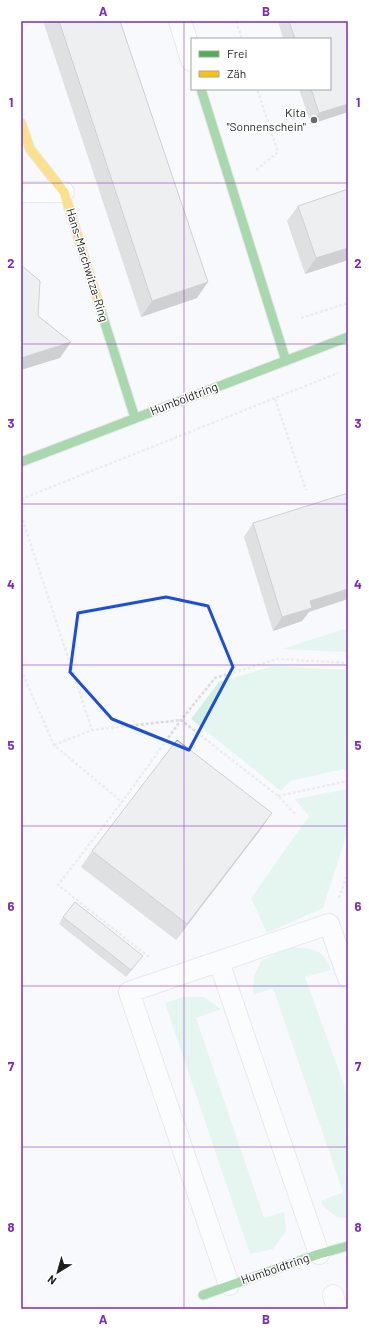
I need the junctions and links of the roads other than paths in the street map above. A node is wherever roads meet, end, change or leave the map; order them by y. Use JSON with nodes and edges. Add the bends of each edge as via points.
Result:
{"nodes":[{"id":1,"x":180,"y":21,"type":"edge"},
{"id":2,"x":191,"y":57,"type":"edge"},
{"id":3,"x":201,"y":90,"type":"edge"},
{"id":4,"x":21,"y":123,"type":"edge"},
{"id":5,"x":21,"y":192,"type":"edge"},
{"id":6,"x":64,"y":192,"type":"junction"},
{"id":7,"x":348,"y":337,"type":"edge"},
{"id":8,"x":286,"y":361,"type":"junction"},
{"id":9,"x":135,"y":418,"type":"junction"},
{"id":10,"x":21,"y":462,"type":"edge"},
{"id":11,"x":219,"y":962,"type":"junction"},
{"id":12,"x":348,"y":978,"type":"edge"},
{"id":13,"x":348,"y":1246,"type":"edge"},
{"id":14,"x":319,"y":1254,"type":"junction"},
{"id":15,"x":229,"y":1285,"type":"junction"},
{"id":16,"x":203,"y":1295,"type":"dead end"}],
"edges":[{"from":1,"to":2,"type":"street"},
{"from":3,"to":8,"type":"street"},
{"from":4,"to":6,"type":"street","name":"Hans-Marchwitza-Ring","via":[[30,149]]},
{"from":5,"to":6,"type":"lane"},
{"from":6,"to":9,"type":"street","name":"Hans-Marchwitza-Ring"},
{"from":7,"to":8,"type":"street","name":"Humboldtring"},
{"from":8,"to":9,"type":"street","name":"Humboldtring"},
{"from":9,"to":10,"type":"street","name":"Humboldtring"},
{"from":11,"to":12,"type":"lane","via":[[329,924]]},
{"from":11,"to":14,"type":"lane"},
{"from":11,"to":15,"type":"lane","via":[[129,992]]},
{"from":13,"to":14,"type":"street","name":"Humboldtring"},
{"from":14,"to":15,"type":"street","name":"Humboldtring"},
{"from":15,"to":16,"type":"street","name":"Humboldtring"}]}
